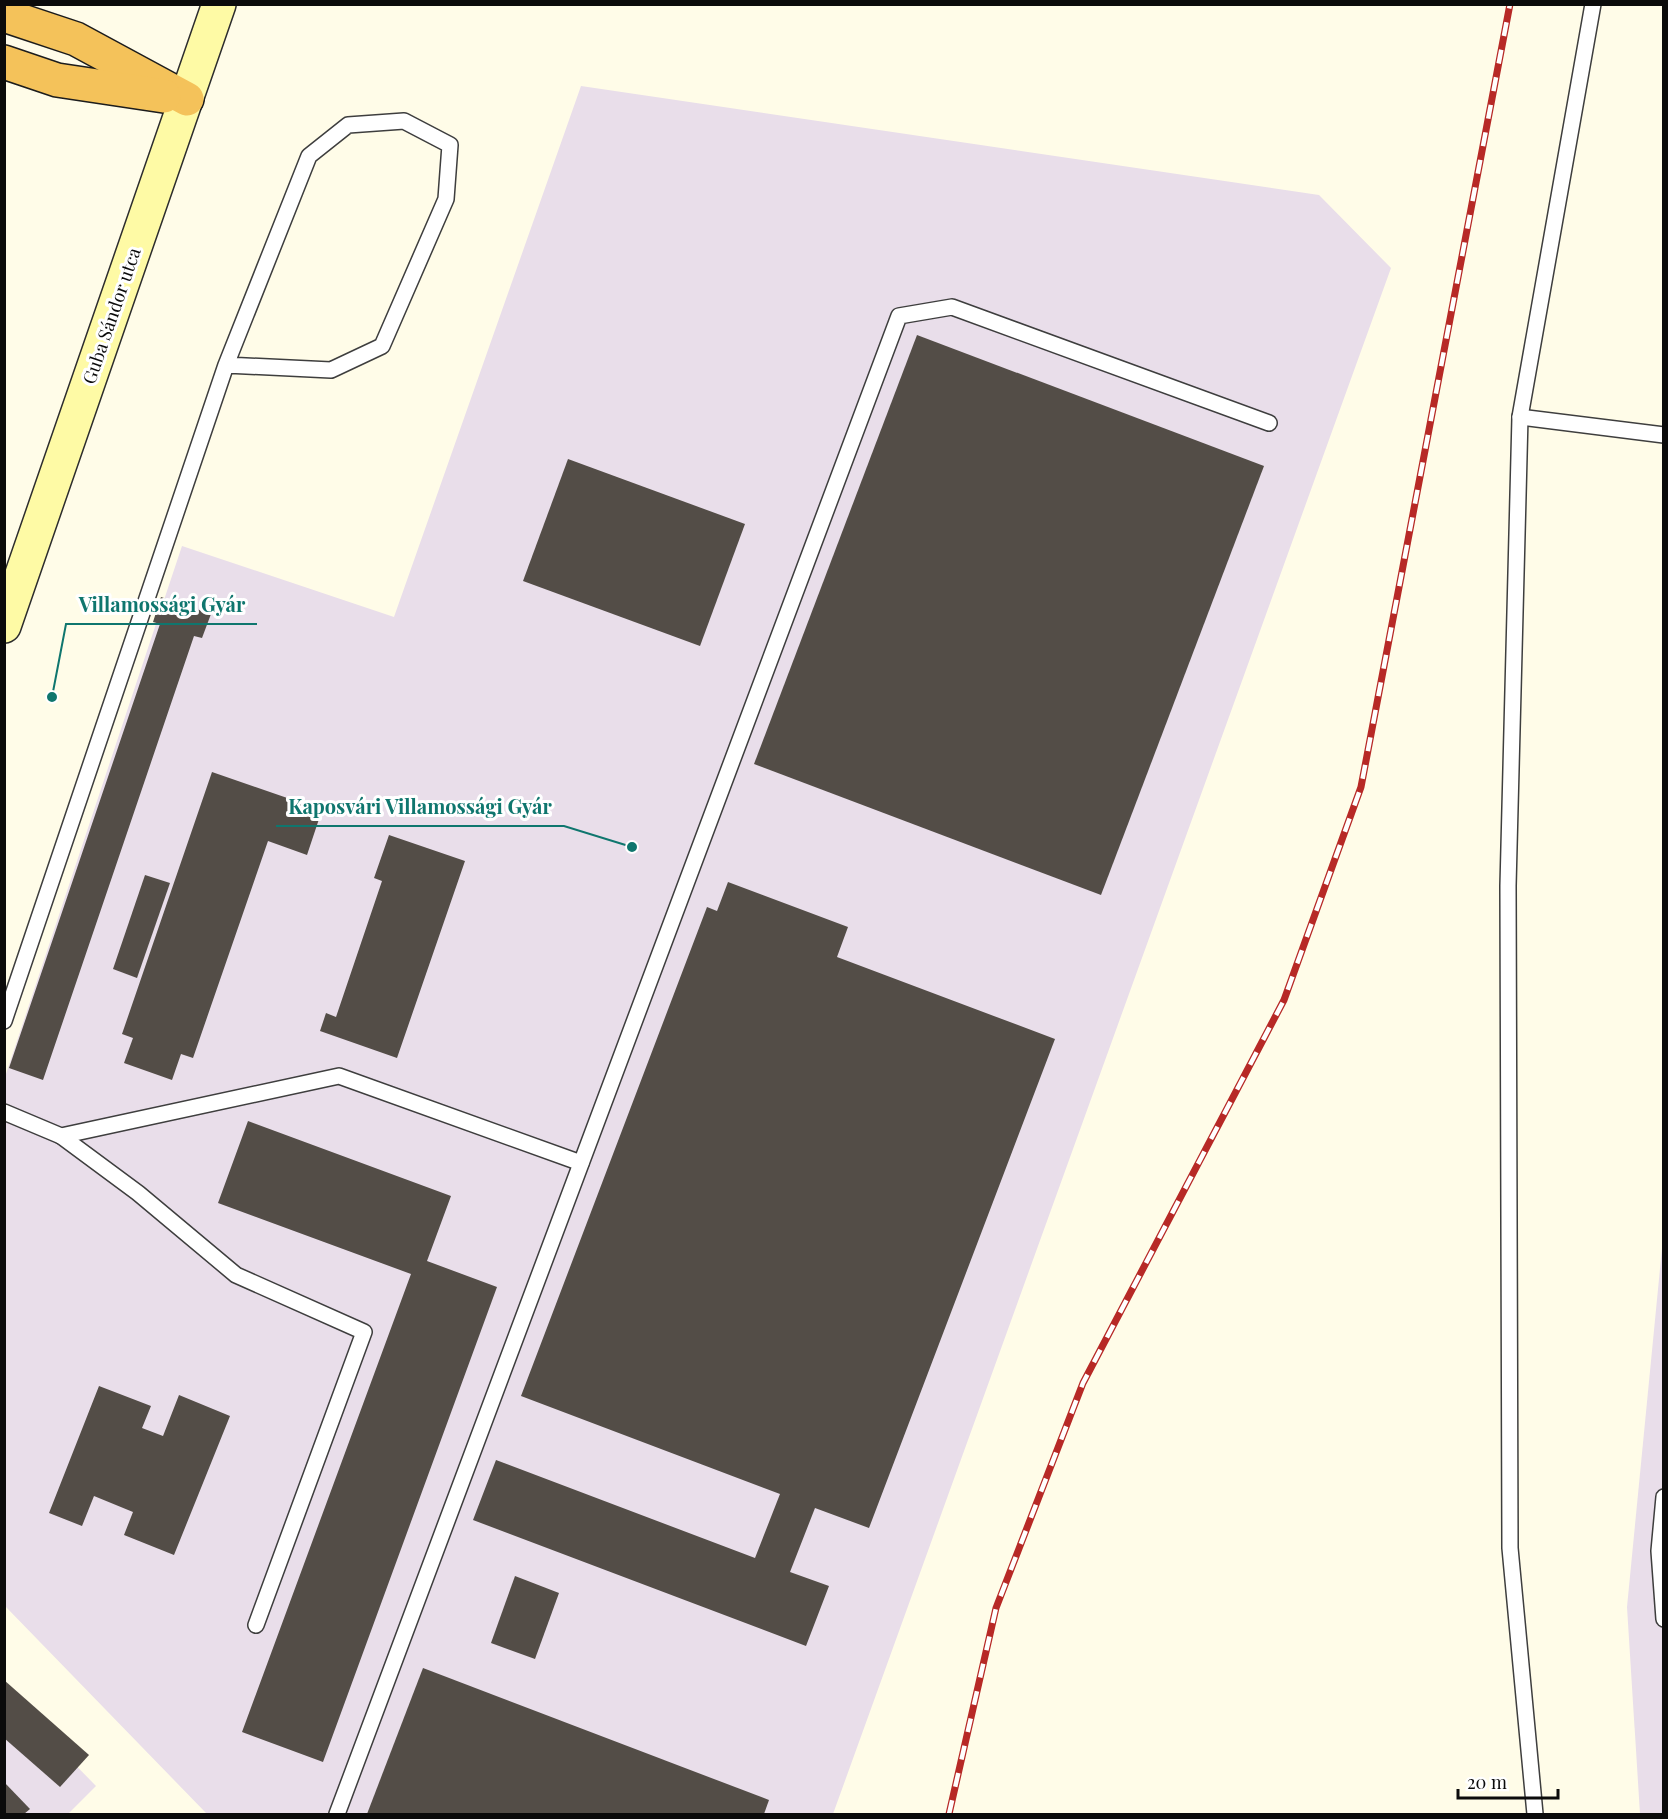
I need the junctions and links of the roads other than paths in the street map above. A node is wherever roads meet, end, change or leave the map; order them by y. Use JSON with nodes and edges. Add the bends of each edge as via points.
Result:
{"nodes":[{"id":1,"x":219,"y":4,"type":"edge"},
{"id":2,"x":1593,"y":4,"type":"edge"},
{"id":3,"x":4,"y":15,"type":"edge"},
{"id":4,"x":4,"y":62,"type":"edge"},
{"id":5,"x":187,"y":99,"type":"junction"},
{"id":6,"x":226,"y":365,"type":"junction"},
{"id":7,"x":1520,"y":417,"type":"junction"},
{"id":8,"x":1269,"y":423,"type":"dead end"},
{"id":9,"x":1664,"y":435,"type":"edge"},
{"id":10,"x":4,"y":626,"type":"edge"},
{"id":11,"x":4,"y":1021,"type":"edge"},
{"id":12,"x":4,"y":1112,"type":"edge"},
{"id":13,"x":61,"y":1136,"type":"junction"},
{"id":14,"x":581,"y":1163,"type":"junction"},
{"id":15,"x":1664,"y":1497,"type":"edge"},
{"id":16,"x":1664,"y":1619,"type":"edge"},
{"id":17,"x":256,"y":1625,"type":"dead end"},
{"id":18,"x":337,"y":1815,"type":"edge"},
{"id":19,"x":1534,"y":1815,"type":"edge"}],
"edges":[{"from":1,"to":5,"type":"main road","name":"Guba Sándor utca"},
{"from":2,"to":7,"type":"lane"},
{"from":3,"to":5,"type":"highway","via":[[76,39]]},
{"from":4,"to":5,"type":"highway","via":[[57,80]]},
{"from":5,"to":10,"type":"main road","name":"Guba Sándor utca"},
{"from":6,"to":6,"type":"lane","via":[[331,370],[382,346],[446,199],[450,145],[404,121],[370,123],[348,125],[309,156]]},
{"from":6,"to":11,"type":"lane"},
{"from":7,"to":9,"type":"lane"},
{"from":7,"to":19,"type":"lane","via":[[1508,886],[1510,1548]]},
{"from":8,"to":14,"type":"lane","via":[[952,307],[899,316]]},
{"from":12,"to":13,"type":"lane"},
{"from":13,"to":14,"type":"lane","via":[[339,1076]]},
{"from":13,"to":17,"type":"lane","via":[[138,1193],[236,1275],[364,1332]]},
{"from":14,"to":18,"type":"lane"},
{"from":15,"to":16,"type":"lane","via":[[1659,1551]]}]}
